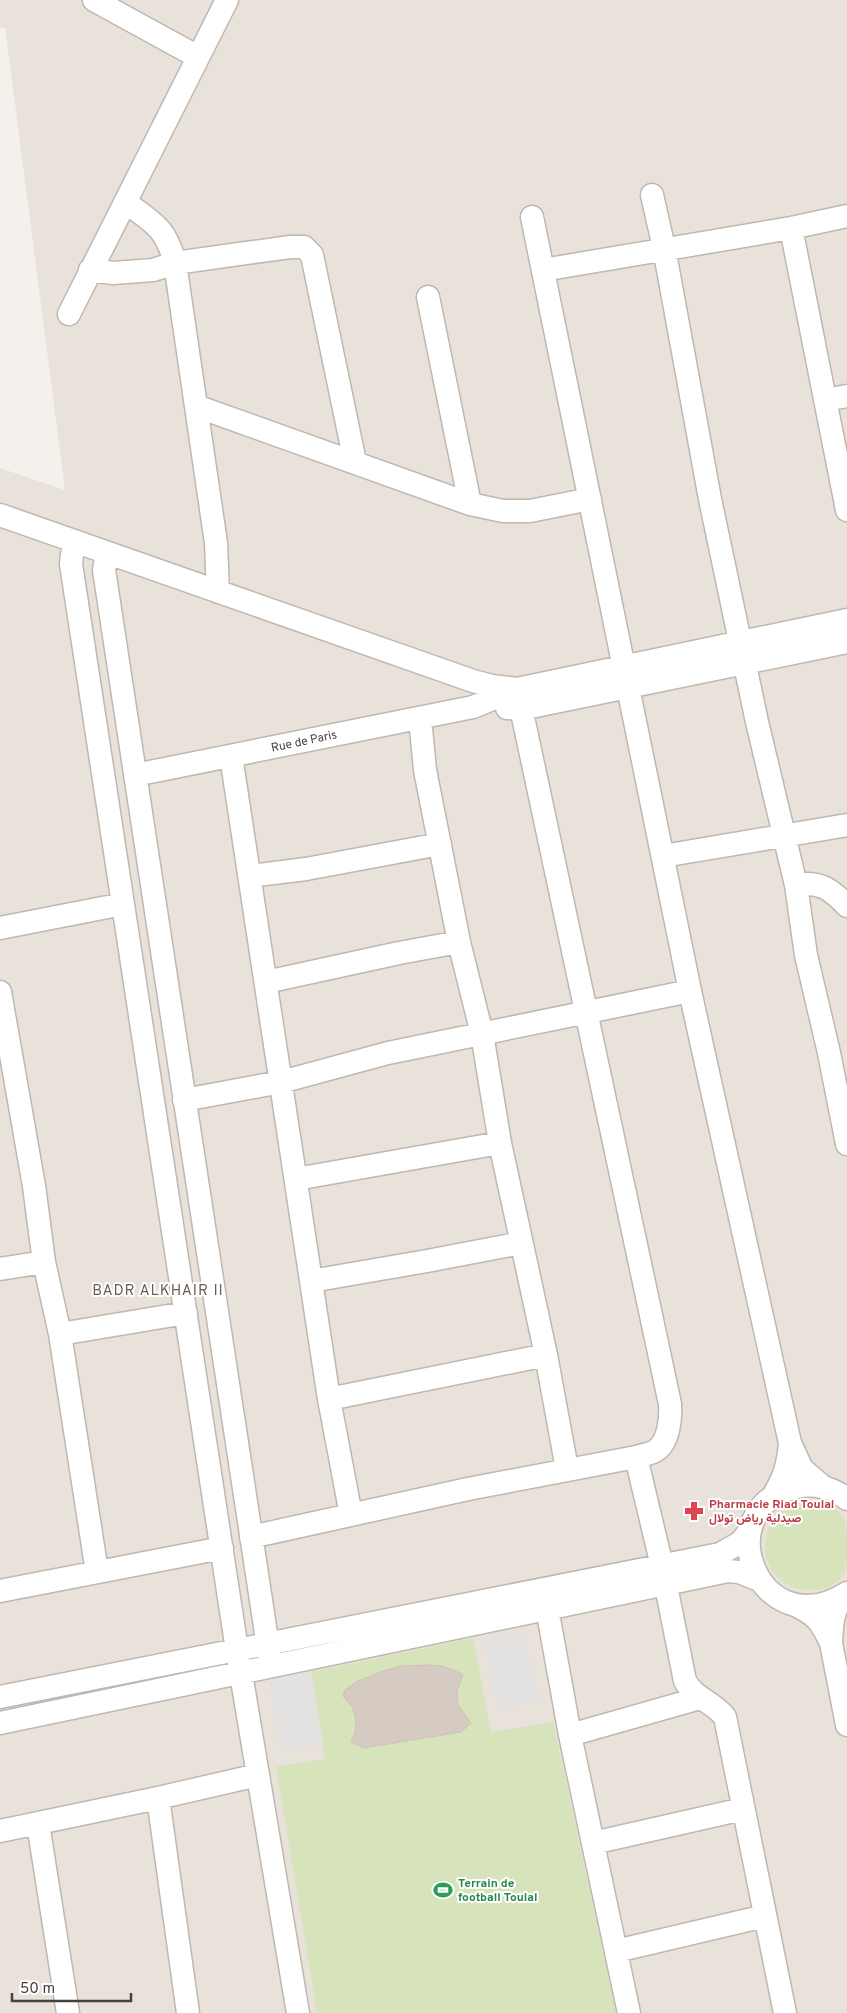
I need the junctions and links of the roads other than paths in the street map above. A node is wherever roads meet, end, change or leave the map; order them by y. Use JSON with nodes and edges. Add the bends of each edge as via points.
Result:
{"nodes":[{"id":1,"x":94,"y":0,"type":"edge"},
{"id":2,"x":228,"y":0,"type":"edge"},
{"id":3,"x":198,"y":57,"type":"junction"},
{"id":4,"x":652,"y":195,"type":"dead end"},
{"id":5,"x":126,"y":202,"type":"junction"},
{"id":6,"x":847,"y":216,"type":"edge"},
{"id":7,"x":532,"y":217,"type":"dead end"},
{"id":8,"x":791,"y":228,"type":"junction"},
{"id":9,"x":664,"y":248,"type":"junction"},
{"id":10,"x":176,"y":263,"type":"junction"},
{"id":11,"x":90,"y":270,"type":"junction"},
{"id":12,"x":543,"y":270,"type":"junction"},
{"id":13,"x":428,"y":297,"type":"dead end"},
{"id":14,"x":69,"y":314,"type":"dead end"},
{"id":15,"x":847,"y":396,"type":"edge"},
{"id":16,"x":825,"y":400,"type":"junction"},
{"id":17,"x":196,"y":406,"type":"junction"},
{"id":18,"x":354,"y":462,"type":"junction"},
{"id":19,"x":590,"y":499,"type":"junction"},
{"id":20,"x":470,"y":504,"type":"junction"},
{"id":21,"x":847,"y":510,"type":"edge"},
{"id":22,"x":0,"y":515,"type":"edge"},
{"id":23,"x":77,"y":542,"type":"junction"},
{"id":24,"x":107,"y":553,"type":"junction"},
{"id":25,"x":218,"y":592,"type":"junction"},
{"id":26,"x":847,"y":620,"type":"edge"},
{"id":27,"x":847,"y":642,"type":"edge"},
{"id":28,"x":743,"y":652,"type":"junction"},
{"id":29,"x":627,"y":676,"type":"junction"},
{"id":30,"x":519,"y":699,"type":"junction"},
{"id":31,"x":420,"y":718,"type":"junction"},
{"id":32,"x":231,"y":756,"type":"junction"},
{"id":33,"x":135,"y":775,"type":"junction"},
{"id":34,"x":847,"y":825,"type":"edge"},
{"id":35,"x":784,"y":835,"type":"junction"},
{"id":36,"x":440,"y":844,"type":"junction"},
{"id":37,"x":663,"y":856,"type":"junction"},
{"id":38,"x":250,"y":876,"type":"junction"},
{"id":39,"x":796,"y":886,"type":"junction"},
{"id":40,"x":123,"y":904,"type":"junction"},
{"id":41,"x":847,"y":906,"type":"edge"},
{"id":42,"x":0,"y":928,"type":"edge"},
{"id":43,"x":459,"y":942,"type":"junction"},
{"id":44,"x":266,"y":982,"type":"junction"},
{"id":45,"x":690,"y":991,"type":"junction"},
{"id":46,"x":0,"y":992,"type":"edge"},
{"id":47,"x":585,"y":1012,"type":"junction"},
{"id":48,"x":482,"y":1034,"type":"junction"},
{"id":49,"x":838,"y":1058,"type":"edge"},
{"id":50,"x":281,"y":1082,"type":"junction"},
{"id":51,"x":184,"y":1100,"type":"junction"},
{"id":52,"x":500,"y":1142,"type":"junction"},
{"id":53,"x":847,"y":1144,"type":"edge"},
{"id":54,"x":296,"y":1179,"type":"junction"},
{"id":55,"x":521,"y":1243,"type":"junction"},
{"id":56,"x":44,"y":1262,"type":"junction"},
{"id":57,"x":0,"y":1269,"type":"edge"},
{"id":58,"x":311,"y":1281,"type":"junction"},
{"id":59,"x":186,"y":1313,"type":"junction"},
{"id":60,"x":60,"y":1334,"type":"junction"},
{"id":61,"x":546,"y":1355,"type":"junction"},
{"id":62,"x":330,"y":1399,"type":"junction"},
{"id":63,"x":790,"y":1444,"type":"junction"},
{"id":64,"x":636,"y":1457,"type":"junction"},
{"id":65,"x":567,"y":1469,"type":"junction"},
{"id":66,"x":822,"y":1486,"type":"junction"},
{"id":67,"x":772,"y":1498,"type":"junction"},
{"id":68,"x":847,"y":1499,"type":"edge"},
{"id":69,"x":351,"y":1515,"type":"junction"},
{"id":70,"x":750,"y":1530,"type":"junction"},
{"id":71,"x":251,"y":1537,"type":"junction"},
{"id":72,"x":222,"y":1548,"type":"junction"},
{"id":73,"x":97,"y":1572,"type":"junction"},
{"id":74,"x":663,"y":1575,"type":"junction"},
{"id":75,"x":759,"y":1580,"type":"junction"},
{"id":76,"x":0,"y":1591,"type":"edge"},
{"id":77,"x":847,"y":1593,"type":"edge"},
{"id":78,"x":792,"y":1604,"type":"junction"},
{"id":79,"x":547,"y":1608,"type":"junction"},
{"id":80,"x":831,"y":1643,"type":"junction"},
{"id":81,"x":268,"y":1644,"type":"junction"},
{"id":82,"x":237,"y":1650,"type":"junction"},
{"id":83,"x":271,"y":1666,"type":"junction"},
{"id":84,"x":241,"y":1672,"type":"junction"},
{"id":85,"x":0,"y":1697,"type":"edge"},
{"id":86,"x":700,"y":1698,"type":"junction"},
{"id":87,"x":0,"y":1723,"type":"edge"},
{"id":88,"x":847,"y":1724,"type":"edge"},
{"id":89,"x":570,"y":1735,"type":"junction"},
{"id":90,"x":258,"y":1775,"type":"junction"},
{"id":91,"x":158,"y":1798,"type":"junction"},
{"id":92,"x":742,"y":1809,"type":"junction"},
{"id":93,"x":38,"y":1824,"type":"junction"},
{"id":94,"x":0,"y":1831,"type":"edge"},
{"id":95,"x":593,"y":1844,"type":"junction"},
{"id":96,"x":765,"y":1916,"type":"junction"},
{"id":97,"x":616,"y":1951,"type":"junction"},
{"id":98,"x":68,"y":2013,"type":"edge"},
{"id":99,"x":188,"y":2013,"type":"edge"},
{"id":100,"x":298,"y":2013,"type":"edge"},
{"id":101,"x":629,"y":2013,"type":"edge"},
{"id":102,"x":785,"y":2013,"type":"edge"}],
"edges":[{"from":1,"to":3,"type":"street"},
{"from":2,"to":3,"type":"street"},
{"from":3,"to":5,"type":"street"},
{"from":4,"to":9,"type":"street"},
{"from":5,"to":10,"type":"street","via":[[164,233]]},
{"from":5,"to":11,"type":"street"},
{"from":6,"to":8,"type":"street"},
{"from":7,"to":12,"type":"street"},
{"from":8,"to":9,"type":"street"},
{"from":8,"to":16,"type":"street"},
{"from":9,"to":12,"type":"street"},
{"from":9,"to":28,"type":"street","via":[[710,499]]},
{"from":10,"to":11,"type":"street","via":[[136,272]]},
{"from":10,"to":17,"type":"street"},
{"from":10,"to":18,"type":"street","via":[[290,247],[304,247],[312,255]]},
{"from":11,"to":14,"type":"street"},
{"from":12,"to":19,"type":"street"},
{"from":13,"to":20,"type":"street"},
{"from":15,"to":16,"type":"street"},
{"from":16,"to":21,"type":"street"},
{"from":17,"to":18,"type":"street"},
{"from":17,"to":25,"type":"street","via":[[216,543]]},
{"from":18,"to":20,"type":"street"},
{"from":19,"to":20,"type":"street","via":[[530,511],[503,511]]},
{"from":19,"to":29,"type":"street"},
{"from":22,"to":23,"type":"street"},
{"from":23,"to":24,"type":"street"},
{"from":23,"to":40,"type":"street","via":[[71,564]]},
{"from":24,"to":25,"type":"street"},
{"from":24,"to":33,"type":"street","via":[[104,570]]},
{"from":25,"to":30,"type":"street","via":[[492,686]]},
{"from":26,"to":28,"type":"street"},
{"from":27,"to":28,"type":"street"},
{"from":28,"to":29,"type":"street"},
{"from":28,"to":35,"type":"street"},
{"from":29,"to":30,"type":"street"},
{"from":29,"to":37,"type":"street"},
{"from":30,"to":31,"type":"street","name":"Rue de Paris"},
{"from":30,"to":47,"type":"street"},
{"from":31,"to":32,"type":"street","name":"Rue de Paris"},
{"from":31,"to":36,"type":"street","via":[[425,770]]},
{"from":32,"to":33,"type":"street","name":"Rue de Paris"},
{"from":32,"to":38,"type":"street"},
{"from":33,"to":51,"type":"street"},
{"from":34,"to":35,"type":"street"},
{"from":35,"to":37,"type":"street"},
{"from":35,"to":39,"type":"street"},
{"from":36,"to":38,"type":"street"},
{"from":36,"to":43,"type":"street"},
{"from":37,"to":45,"type":"street"},
{"from":38,"to":44,"type":"street"},
{"from":39,"to":41,"type":"street","via":[[818,885],[830,890]]},
{"from":39,"to":49,"type":"street","via":[[806,955]]},
{"from":40,"to":42,"type":"street"},
{"from":40,"to":59,"type":"street"},
{"from":43,"to":44,"type":"street"},
{"from":43,"to":48,"type":"street"},
{"from":44,"to":50,"type":"street"},
{"from":45,"to":47,"type":"street"},
{"from":45,"to":63,"type":"street"},
{"from":46,"to":56,"type":"street"},
{"from":47,"to":48,"type":"street"},
{"from":47,"to":64,"type":"street","via":[[670,1409],[665,1439],[656,1450]]},
{"from":48,"to":50,"type":"street","via":[[388,1053]]},
{"from":48,"to":52,"type":"street"},
{"from":49,"to":53,"type":"street"},
{"from":50,"to":51,"type":"street"},
{"from":50,"to":54,"type":"street"},
{"from":51,"to":71,"type":"street"},
{"from":52,"to":54,"type":"street"},
{"from":52,"to":55,"type":"street"},
{"from":54,"to":58,"type":"street"},
{"from":55,"to":58,"type":"street"},
{"from":55,"to":61,"type":"street"},
{"from":56,"to":57,"type":"street"},
{"from":56,"to":60,"type":"street"},
{"from":58,"to":62,"type":"street"},
{"from":59,"to":60,"type":"street"},
{"from":59,"to":72,"type":"street"},
{"from":60,"to":73,"type":"street"},
{"from":61,"to":62,"type":"street"},
{"from":61,"to":65,"type":"street"},
{"from":62,"to":69,"type":"street"},
{"from":63,"to":66,"type":"street","via":[[802,1469]]},
{"from":63,"to":67,"type":"street","via":[[788,1465]]},
{"from":64,"to":65,"type":"street"},
{"from":64,"to":74,"type":"street"},
{"from":65,"to":69,"type":"street"},
{"from":66,"to":67,"type":"street","via":[[788,1489]]},
{"from":66,"to":68,"type":"street"},
{"from":67,"to":70,"type":"street","via":[[759,1512]]},
{"from":69,"to":71,"type":"street"},
{"from":70,"to":74,"type":"street","via":[[741,1542],[720,1554]]},
{"from":70,"to":75,"type":"street","via":[[749,1556]]},
{"from":71,"to":81,"type":"street"},
{"from":72,"to":73,"type":"street"},
{"from":72,"to":82,"type":"street"},
{"from":73,"to":76,"type":"street"},
{"from":74,"to":75,"type":"street","via":[[728,1571]]},
{"from":74,"to":79,"type":"street"},
{"from":74,"to":81,"type":"street"},
{"from":74,"to":86,"type":"street","via":[[685,1681]]},
{"from":75,"to":78,"type":"street","via":[[779,1598]]},
{"from":77,"to":78,"type":"street","via":[[822,1605]]},
{"from":77,"to":80,"type":"street","via":[[832,1620]]},
{"from":78,"to":80,"type":"street","via":[[821,1622]]},
{"from":79,"to":83,"type":"street"},
{"from":79,"to":89,"type":"street"},
{"from":80,"to":88,"type":"street"},
{"from":81,"to":82,"type":"street"},
{"from":81,"to":83,"type":"street"},
{"from":82,"to":84,"type":"street"},
{"from":82,"to":85,"type":"street"},
{"from":83,"to":84,"type":"street"},
{"from":84,"to":87,"type":"street"},
{"from":84,"to":90,"type":"street"},
{"from":86,"to":89,"type":"street"},
{"from":86,"to":92,"type":"street","via":[[719,1709],[725,1717]]},
{"from":89,"to":95,"type":"street"},
{"from":90,"to":91,"type":"street"},
{"from":90,"to":100,"type":"street"},
{"from":91,"to":93,"type":"street"},
{"from":91,"to":99,"type":"street"},
{"from":92,"to":95,"type":"street"},
{"from":92,"to":96,"type":"street"},
{"from":93,"to":94,"type":"street"},
{"from":93,"to":98,"type":"street"},
{"from":95,"to":97,"type":"street"},
{"from":96,"to":97,"type":"street"},
{"from":96,"to":102,"type":"street"},
{"from":97,"to":101,"type":"street"}]}
